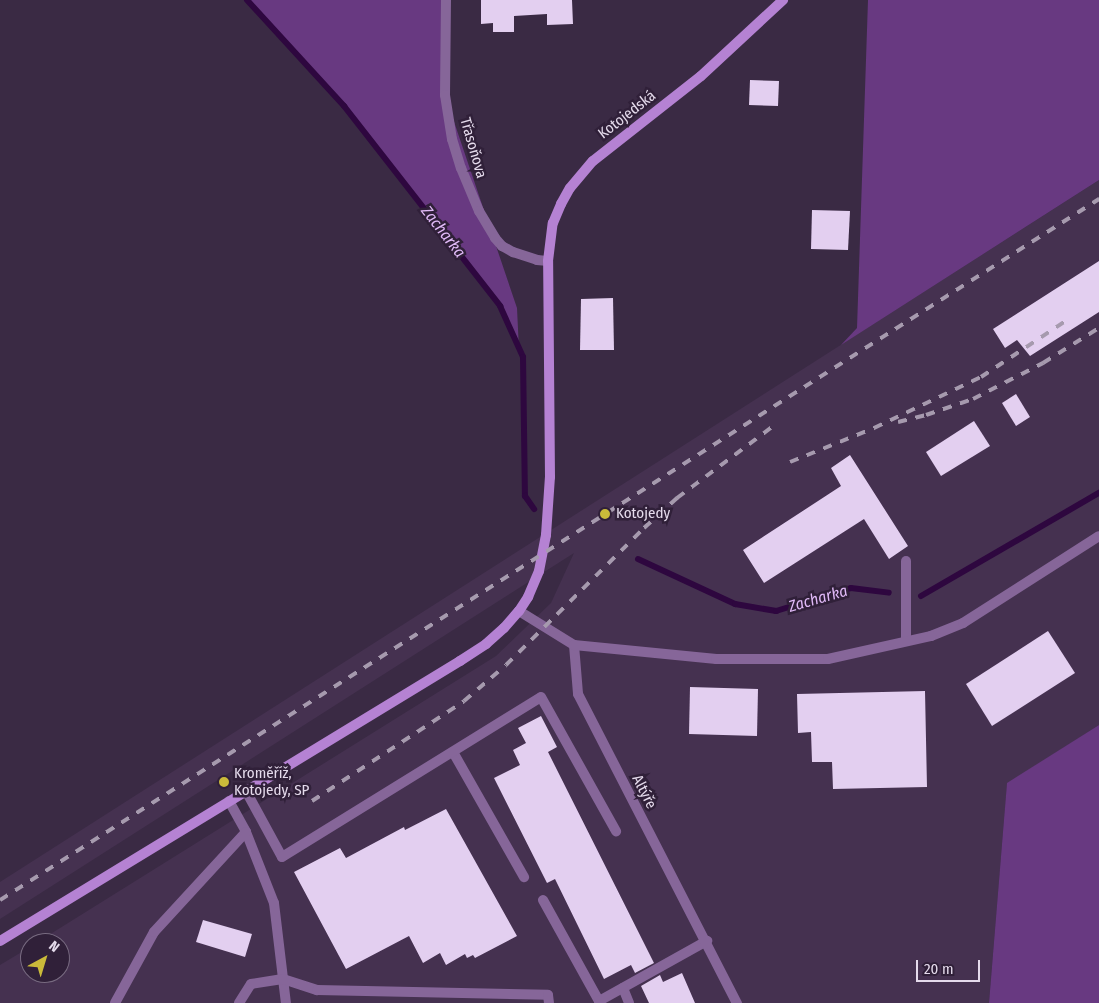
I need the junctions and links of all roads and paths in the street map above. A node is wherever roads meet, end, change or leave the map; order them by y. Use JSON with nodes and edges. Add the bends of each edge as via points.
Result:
{"nodes":[{"id":1,"x":446,"y":0,"type":"edge"},
{"id":2,"x":784,"y":0,"type":"edge"},
{"id":3,"x":548,"y":262,"type":"junction"},
{"id":4,"x":1099,"y":536,"type":"edge"},
{"id":5,"x":906,"y":561,"type":"dead end"},
{"id":6,"x":519,"y":610,"type":"junction"},
{"id":7,"x":906,"y":640,"type":"junction"},
{"id":8,"x":574,"y":645,"type":"junction"},
{"id":9,"x":453,"y":752,"type":"junction"},
{"id":10,"x":246,"y":791,"type":"junction"},
{"id":11,"x":229,"y":802,"type":"junction"},
{"id":12,"x":616,"y":831,"type":"dead end"},
{"id":13,"x":246,"y":832,"type":"junction"},
{"id":14,"x":524,"y":877,"type":"dead end"},
{"id":15,"x":543,"y":900,"type":"dead end"},
{"id":16,"x":0,"y":941,"type":"edge"},
{"id":17,"x":707,"y":941,"type":"junction"},
{"id":18,"x":283,"y":979,"type":"junction"},
{"id":19,"x":623,"y":988,"type":"junction"},
{"id":20,"x":599,"y":1002,"type":"edge"},
{"id":21,"x":115,"y":1003,"type":"edge"},
{"id":22,"x":239,"y":1003,"type":"edge"},
{"id":23,"x":286,"y":1003,"type":"edge"},
{"id":24,"x":549,"y":1003,"type":"edge"},
{"id":25,"x":630,"y":1003,"type":"edge"},
{"id":26,"x":737,"y":1003,"type":"edge"}],
"edges":[{"from":1,"to":3,"type":"street","name":"Třasoňova","via":[[445,95],[452,139],[461,168],[479,211],[499,242],[524,256]]},
{"from":2,"to":3,"type":"main road","name":"Kotojedská","via":[[700,76],[580,174],[558,210]]},
{"from":3,"to":6,"type":"main road","name":"Kotojedská","via":[[549,502],[541,562],[534,585]]},
{"from":4,"to":7,"type":"street","via":[[963,622],[931,636]]},
{"from":5,"to":7,"type":"street"},
{"from":6,"to":8,"type":"street"},
{"from":6,"to":10,"type":"main road","name":"Kotojedská","via":[[492,639],[460,661]]},
{"from":7,"to":8,"type":"street","via":[[828,659],[716,660]]},
{"from":8,"to":17,"type":"street","name":"Altýře","via":[[578,694]]},
{"from":9,"to":10,"type":"street","via":[[282,857]]},
{"from":9,"to":12,"type":"street","via":[[541,698]]},
{"from":9,"to":14,"type":"street"},
{"from":10,"to":11,"type":"main road","name":"Kotojedská"},
{"from":11,"to":13,"type":"street"},
{"from":11,"to":16,"type":"main road","name":"Kotojedská"},
{"from":13,"to":18,"type":"street","via":[[274,903]]},
{"from":13,"to":21,"type":"street","via":[[154,932]]},
{"from":15,"to":20,"type":"street"},
{"from":17,"to":19,"type":"street"},
{"from":17,"to":26,"type":"street","name":"Altýře"},
{"from":18,"to":22,"type":"street","via":[[251,984]]},
{"from":18,"to":23,"type":"street"},
{"from":18,"to":24,"type":"street","via":[[316,990],[548,995]]},
{"from":19,"to":20,"type":"street"},
{"from":19,"to":25,"type":"street"}]}
